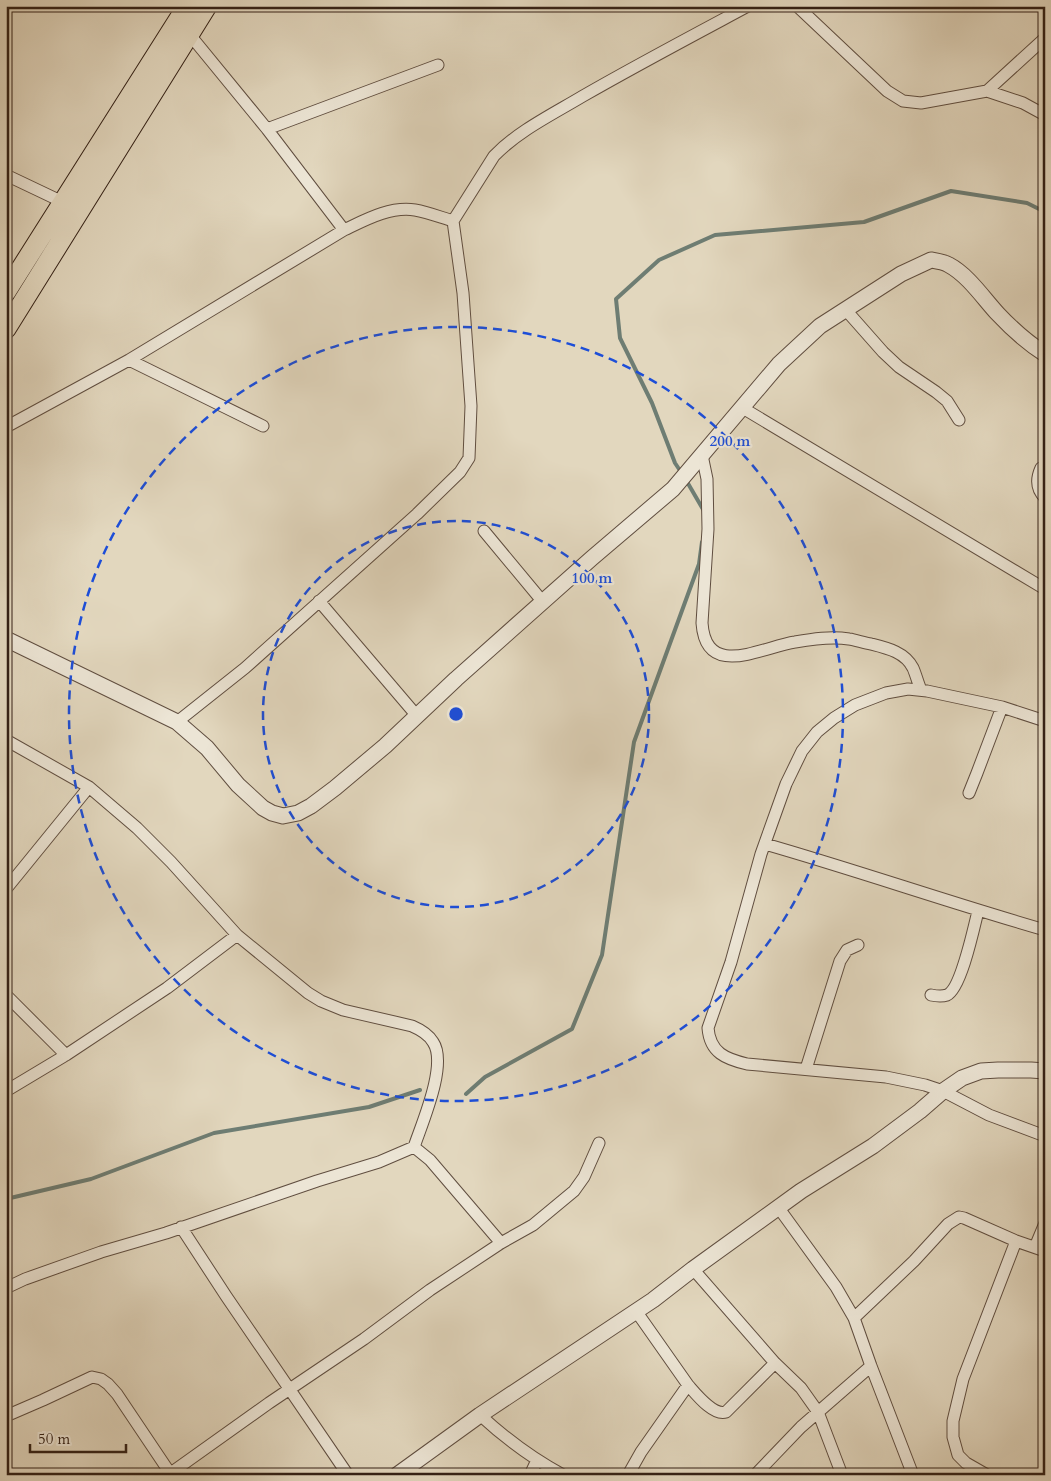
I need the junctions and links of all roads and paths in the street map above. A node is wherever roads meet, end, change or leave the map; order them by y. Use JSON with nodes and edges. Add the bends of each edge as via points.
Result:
{"nodes":[{"id":1,"x":187,"y":6,"type":"edge"},
{"id":2,"x":207,"y":6,"type":"edge"},
{"id":3,"x":748,"y":6,"type":"edge"},
{"id":4,"x":797,"y":6,"type":"edge"},
{"id":5,"x":190,"y":35,"type":"junction"},
{"id":6,"x":1045,"y":38,"type":"edge"},
{"id":7,"x":438,"y":65,"type":"dead end"},
{"id":8,"x":987,"y":91,"type":"junction"},
{"id":9,"x":1045,"y":115,"type":"edge"},
{"id":10,"x":267,"y":129,"type":"junction"},
{"id":11,"x":6,"y":175,"type":"edge"},
{"id":12,"x":71,"y":206,"type":"junction"},
{"id":13,"x":452,"y":221,"type":"junction"},
{"id":14,"x":344,"y":230,"type":"junction"},
{"id":15,"x":6,"y":292,"type":"edge"},
{"id":16,"x":845,"y":309,"type":"junction"},
{"id":17,"x":6,"y":329,"type":"edge"},
{"id":18,"x":1045,"y":354,"type":"edge"},
{"id":19,"x":129,"y":360,"type":"junction"},
{"id":20,"x":741,"y":407,"type":"junction"},
{"id":21,"x":959,"y":420,"type":"dead end"},
{"id":22,"x":263,"y":426,"type":"dead end"},
{"id":23,"x":6,"y":427,"type":"edge"},
{"id":24,"x":702,"y":455,"type":"junction"},
{"id":25,"x":1041,"y":468,"type":"dead end"},
{"id":26,"x":1045,"y":498,"type":"edge"},
{"id":27,"x":484,"y":531,"type":"dead end"},
{"id":28,"x":1045,"y":589,"type":"edge"},
{"id":29,"x":319,"y":601,"type":"junction"},
{"id":30,"x":543,"y":602,"type":"junction"},
{"id":31,"x":6,"y":639,"type":"edge"},
{"id":32,"x":921,"y":690,"type":"junction"},
{"id":33,"x":1002,"y":707,"type":"junction"},
{"id":34,"x":417,"y":716,"type":"junction"},
{"id":35,"x":1045,"y":721,"type":"edge"},
{"id":36,"x":177,"y":722,"type":"junction"},
{"id":37,"x":6,"y":740,"type":"edge"},
{"id":38,"x":89,"y":787,"type":"junction"},
{"id":39,"x":968,"y":793,"type":"dead end"},
{"id":40,"x":765,"y":844,"type":"junction"},
{"id":41,"x":6,"y":889,"type":"edge"},
{"id":42,"x":978,"y":911,"type":"junction"},
{"id":43,"x":1045,"y":930,"type":"edge"},
{"id":44,"x":237,"y":934,"type":"junction"},
{"id":45,"x":858,"y":945,"type":"dead end"},
{"id":46,"x":6,"y":994,"type":"edge"},
{"id":47,"x":931,"y":995,"type":"dead end"},
{"id":48,"x":66,"y":1055,"type":"junction"},
{"id":49,"x":806,"y":1069,"type":"junction"},
{"id":50,"x":1045,"y":1072,"type":"edge"},
{"id":51,"x":6,"y":1091,"type":"edge"},
{"id":52,"x":943,"y":1091,"type":"junction"},
{"id":53,"x":1045,"y":1136,"type":"edge"},
{"id":54,"x":599,"y":1143,"type":"dead end"},
{"id":55,"x":414,"y":1147,"type":"junction"},
{"id":56,"x":778,"y":1207,"type":"junction"},
{"id":57,"x":1045,"y":1222,"type":"edge"},
{"id":58,"x":181,"y":1227,"type":"junction"},
{"id":59,"x":1016,"y":1241,"type":"junction"},
{"id":60,"x":501,"y":1243,"type":"junction"},
{"id":61,"x":1040,"y":1249,"type":"edge"},
{"id":62,"x":693,"y":1269,"type":"junction"},
{"id":63,"x":6,"y":1288,"type":"edge"},
{"id":64,"x":636,"y":1312,"type":"junction"},
{"id":65,"x":854,"y":1318,"type":"junction"},
{"id":66,"x":775,"y":1363,"type":"junction"},
{"id":67,"x":871,"y":1366,"type":"junction"},
{"id":68,"x":688,"y":1385,"type":"junction"},
{"id":69,"x":290,"y":1389,"type":"junction"},
{"id":70,"x":818,"y":1412,"type":"junction"},
{"id":71,"x":480,"y":1415,"type":"junction"},
{"id":72,"x":6,"y":1416,"type":"edge"},
{"id":73,"x":537,"y":1460,"type":"junction"},
{"id":74,"x":840,"y":1471,"type":"edge"},
{"id":75,"x":169,"y":1474,"type":"edge"},
{"id":76,"x":348,"y":1475,"type":"edge"},
{"id":77,"x":398,"y":1475,"type":"edge"},
{"id":78,"x":530,"y":1475,"type":"edge"},
{"id":79,"x":563,"y":1475,"type":"edge"},
{"id":80,"x":628,"y":1475,"type":"edge"},
{"id":81,"x":755,"y":1475,"type":"edge"},
{"id":82,"x":829,"y":1475,"type":"edge"},
{"id":83,"x":913,"y":1475,"type":"edge"},
{"id":84,"x":987,"y":1475,"type":"edge"}],
"edges":[{"from":1,"to":12,"type":"main road"},
{"from":2,"to":5,"type":"main road"},
{"from":3,"to":13,"type":"street","via":[[611,80],[522,133],[494,156]]},
{"from":4,"to":8,"type":"street","via":[[886,91],[903,101],[921,103]]},
{"from":5,"to":10,"type":"street"},
{"from":5,"to":12,"type":"main road"},
{"from":6,"to":8,"type":"street"},
{"from":7,"to":10,"type":"street"},
{"from":8,"to":9,"type":"street","via":[[1023,103]]},
{"from":10,"to":14,"type":"street"},
{"from":11,"to":12,"type":"street"},
{"from":12,"to":15,"type":"main road"},
{"from":12,"to":17,"type":"main road"},
{"from":13,"to":14,"type":"street","via":[[414,209],[396,210],[373,216]]},
{"from":13,"to":29,"type":"street","via":[[463,293],[471,406],[469,458],[443,490]]},
{"from":14,"to":19,"type":"street"},
{"from":16,"to":18,"type":"street","via":[[901,274],[931,260],[943,262],[958,271],[1012,328]]},
{"from":16,"to":20,"type":"street","via":[[820,326],[779,364]]},
{"from":16,"to":21,"type":"street","via":[[899,367],[947,401]]},
{"from":19,"to":22,"type":"street"},
{"from":19,"to":23,"type":"street"},
{"from":20,"to":24,"type":"street"},
{"from":20,"to":28,"type":"street"},
{"from":24,"to":30,"type":"street","via":[[673,489]]},
{"from":24,"to":32,"type":"street","via":[[708,529],[702,623],[703,636],[715,651],[726,656],[741,656],[793,642],[848,639],[888,648],[902,655],[912,667]]},
{"from":25,"to":26,"type":"street","via":[[1038,486]]},
{"from":27,"to":30,"type":"street"},
{"from":29,"to":34,"type":"street"},
{"from":29,"to":36,"type":"street","via":[[245,668]]},
{"from":30,"to":34,"type":"street"},
{"from":31,"to":36,"type":"street"},
{"from":32,"to":33,"type":"street"},
{"from":32,"to":40,"type":"street","via":[[908,689],[870,698],[834,718],[817,732],[796,763]]},
{"from":33,"to":35,"type":"street"},
{"from":33,"to":39,"type":"street"},
{"from":34,"to":36,"type":"street","via":[[311,806],[283,816],[256,803],[207,748]]},
{"from":37,"to":38,"type":"street"},
{"from":38,"to":41,"type":"street"},
{"from":38,"to":44,"type":"street","via":[[172,862]]},
{"from":40,"to":42,"type":"street"},
{"from":40,"to":49,"type":"street","via":[[708,1028],[709,1038],[722,1055],[738,1062]]},
{"from":42,"to":43,"type":"street"},
{"from":42,"to":47,"type":"street","via":[[955,986],[948,994]]},
{"from":44,"to":48,"type":"street","via":[[167,988]]},
{"from":44,"to":55,"type":"street","via":[[321,1001],[343,1010],[412,1026],[433,1041],[438,1055],[438,1071]]},
{"from":45,"to":49,"type":"street","via":[[847,950],[840,962]]},
{"from":46,"to":48,"type":"street"},
{"from":48,"to":51,"type":"street"},
{"from":49,"to":52,"type":"street","via":[[900,1080]]},
{"from":50,"to":52,"type":"street","via":[[981,1071],[962,1078]]},
{"from":52,"to":53,"type":"street","via":[[989,1115]]},
{"from":52,"to":56,"type":"street","via":[[873,1146]]},
{"from":54,"to":60,"type":"street","via":[[574,1191],[533,1225]]},
{"from":55,"to":58,"type":"street","via":[[379,1162]]},
{"from":55,"to":60,"type":"street","via":[[430,1160]]},
{"from":56,"to":62,"type":"street"},
{"from":56,"to":65,"type":"street","via":[[836,1287]]},
{"from":57,"to":61,"type":"street"},
{"from":58,"to":63,"type":"street","via":[[101,1252]]},
{"from":58,"to":69,"type":"street"},
{"from":59,"to":61,"type":"street"},
{"from":59,"to":65,"type":"street","via":[[964,1218],[956,1218]]},
{"from":59,"to":84,"type":"street","via":[[963,1379],[953,1421],[958,1455]]},
{"from":60,"to":69,"type":"street"},
{"from":62,"to":64,"type":"street"},
{"from":62,"to":66,"type":"street"},
{"from":64,"to":68,"type":"street"},
{"from":64,"to":71,"type":"street"},
{"from":65,"to":67,"type":"street"},
{"from":66,"to":68,"type":"street","via":[[726,1412],[711,1407]]},
{"from":66,"to":70,"type":"street","via":[[801,1388]]},
{"from":67,"to":70,"type":"street"},
{"from":67,"to":83,"type":"street"},
{"from":68,"to":80,"type":"street"},
{"from":69,"to":75,"type":"street"},
{"from":69,"to":76,"type":"street"},
{"from":70,"to":74,"type":"street"},
{"from":70,"to":81,"type":"street"},
{"from":71,"to":73,"type":"street"},
{"from":71,"to":77,"type":"street"},
{"from":72,"to":75,"type":"street","via":[[92,1377],[102,1379],[117,1394]]},
{"from":73,"to":78,"type":"street"},
{"from":73,"to":79,"type":"street"},
{"from":74,"to":82,"type":"street"}]}
